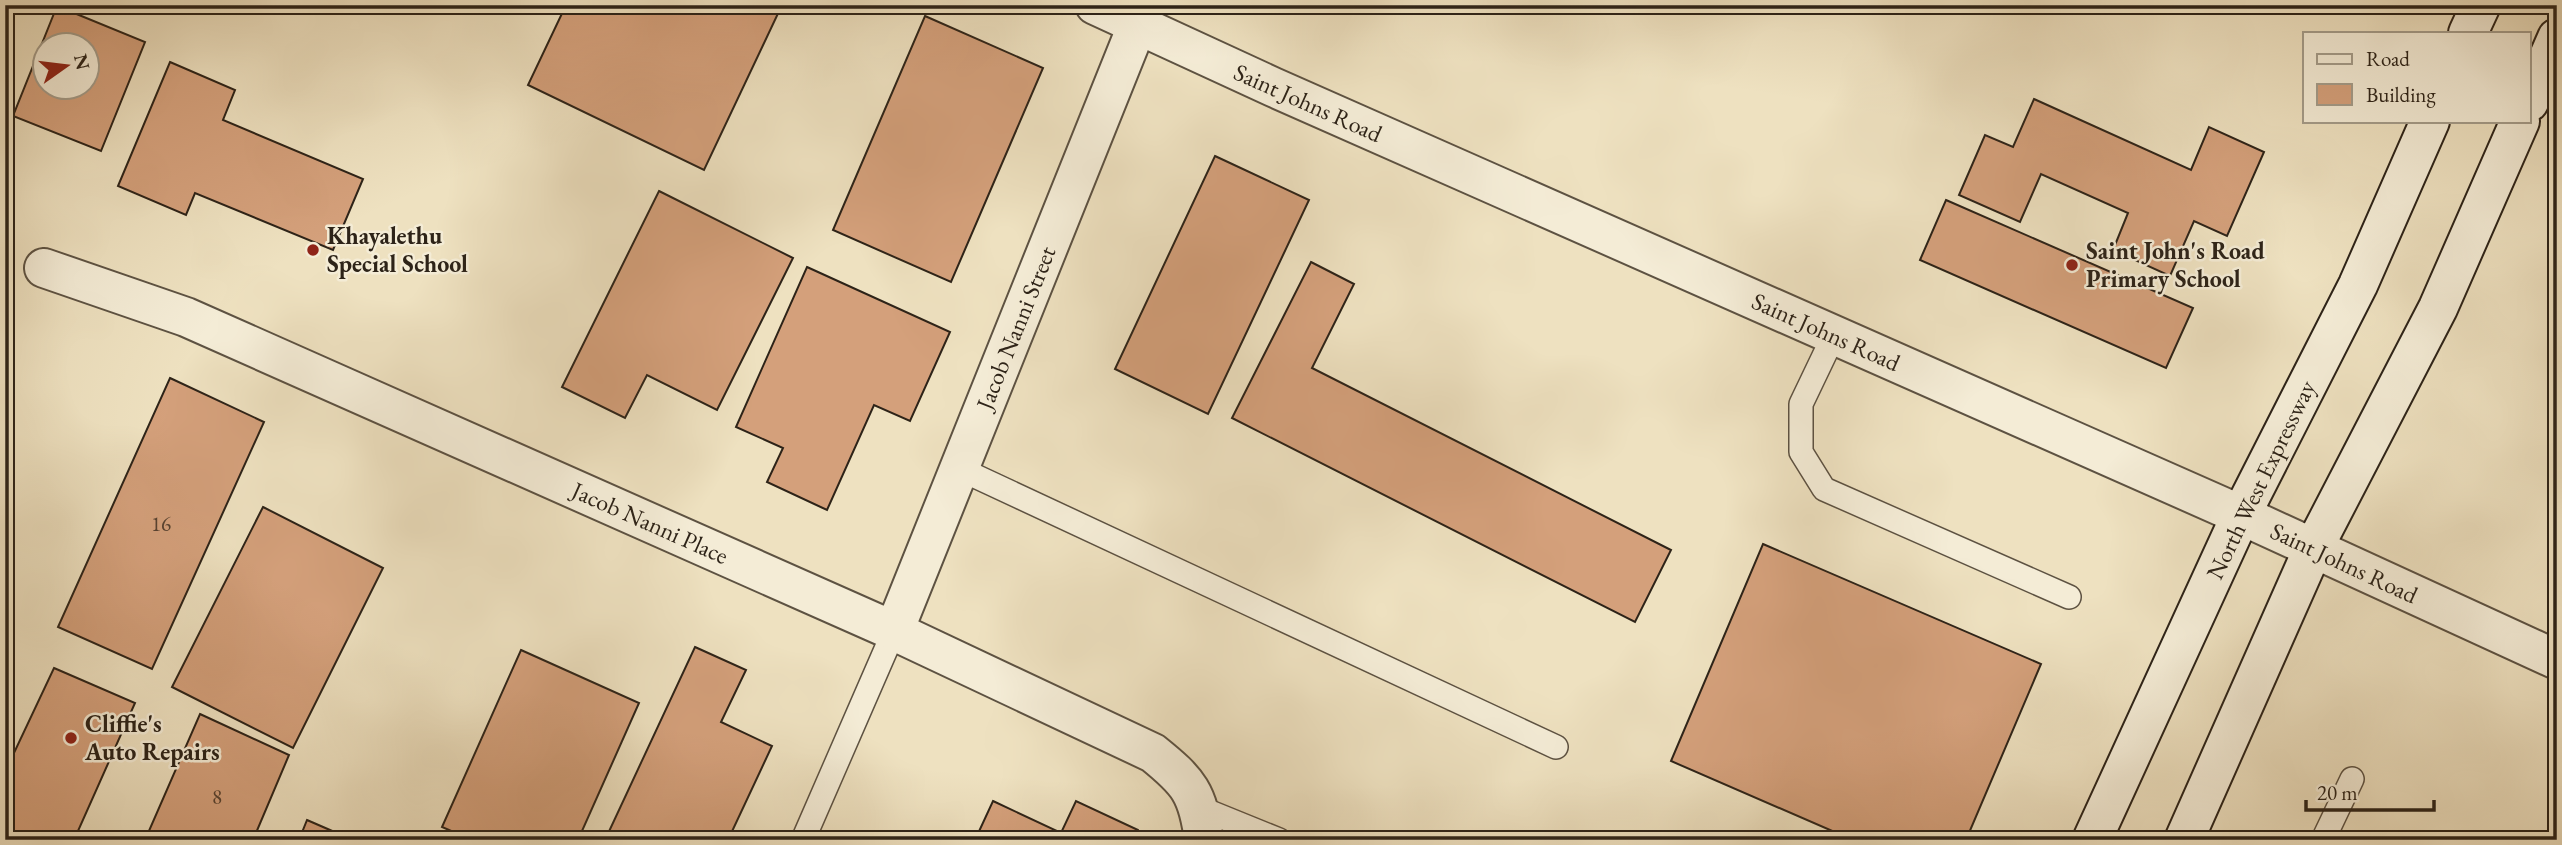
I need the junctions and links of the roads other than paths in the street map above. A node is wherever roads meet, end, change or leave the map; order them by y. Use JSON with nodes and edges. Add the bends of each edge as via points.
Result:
{"nodes":[{"id":1,"x":1095,"y":5,"type":"edge"},
{"id":2,"x":2481,"y":5,"type":"edge"},
{"id":3,"x":1137,"y":26,"type":"junction"},
{"id":4,"x":2468,"y":32,"type":"edge"},
{"id":5,"x":2557,"y":38,"type":"edge"},
{"id":6,"x":2530,"y":100,"type":"edge"},
{"id":7,"x":2430,"y":122,"type":"edge"},
{"id":8,"x":2520,"y":122,"type":"edge"},
{"id":9,"x":44,"y":268,"type":"dead end"},
{"id":10,"x":1834,"y":335,"type":"junction"},
{"id":11,"x":960,"y":469,"type":"junction"},
{"id":12,"x":2241,"y":515,"type":"junction"},
{"id":13,"x":2314,"y":549,"type":"junction"},
{"id":14,"x":2069,"y":597,"type":"dead end"},
{"id":15,"x":894,"y":631,"type":"junction"},
{"id":16,"x":2557,"y":660,"type":"edge"},
{"id":17,"x":1556,"y":747,"type":"dead end"},
{"id":18,"x":2352,"y":779,"type":"dead end"},
{"id":19,"x":1202,"y":824,"type":"edge"},
{"id":20,"x":803,"y":840,"type":"edge"},
{"id":21,"x":1279,"y":840,"type":"edge"},
{"id":22,"x":2092,"y":840,"type":"edge"},
{"id":23,"x":2184,"y":840,"type":"edge"},
{"id":24,"x":2323,"y":840,"type":"edge"}],
"edges":[{"from":1,"to":3,"type":"street","name":"Saint Johns Road"},
{"from":2,"to":4,"type":"street"},
{"from":3,"to":10,"type":"street","name":"Saint Johns Road"},
{"from":3,"to":11,"type":"street","name":"Jacob Nanni Street"},
{"from":5,"to":6,"type":"street"},
{"from":7,"to":12,"type":"street","name":"North West Expressway","via":[[2358,285]]},
{"from":8,"to":13,"type":"street","via":[[2438,308]]},
{"from":9,"to":15,"type":"street","name":"Jacob Nanni Place","via":[[186,317]]},
{"from":10,"to":12,"type":"street","name":"Saint Johns Road"},
{"from":10,"to":14,"type":"lane","via":[[1801,404],[1801,452],[1824,489]]},
{"from":11,"to":15,"type":"street","name":"Jacob Nanni Street"},
{"from":11,"to":17,"type":"lane"},
{"from":12,"to":13,"type":"street","name":"Saint Johns Road"},
{"from":12,"to":22,"type":"street","name":"North West Expressway"},
{"from":13,"to":16,"type":"street","name":"Saint Johns Road"},
{"from":13,"to":23,"type":"street"},
{"from":15,"to":19,"type":"street","name":"Jacob Nanni Place","via":[[1153,753],[1181,775]]},
{"from":15,"to":20,"type":"lane"},
{"from":18,"to":24,"type":"lane"},
{"from":19,"to":21,"type":"lane"}]}
